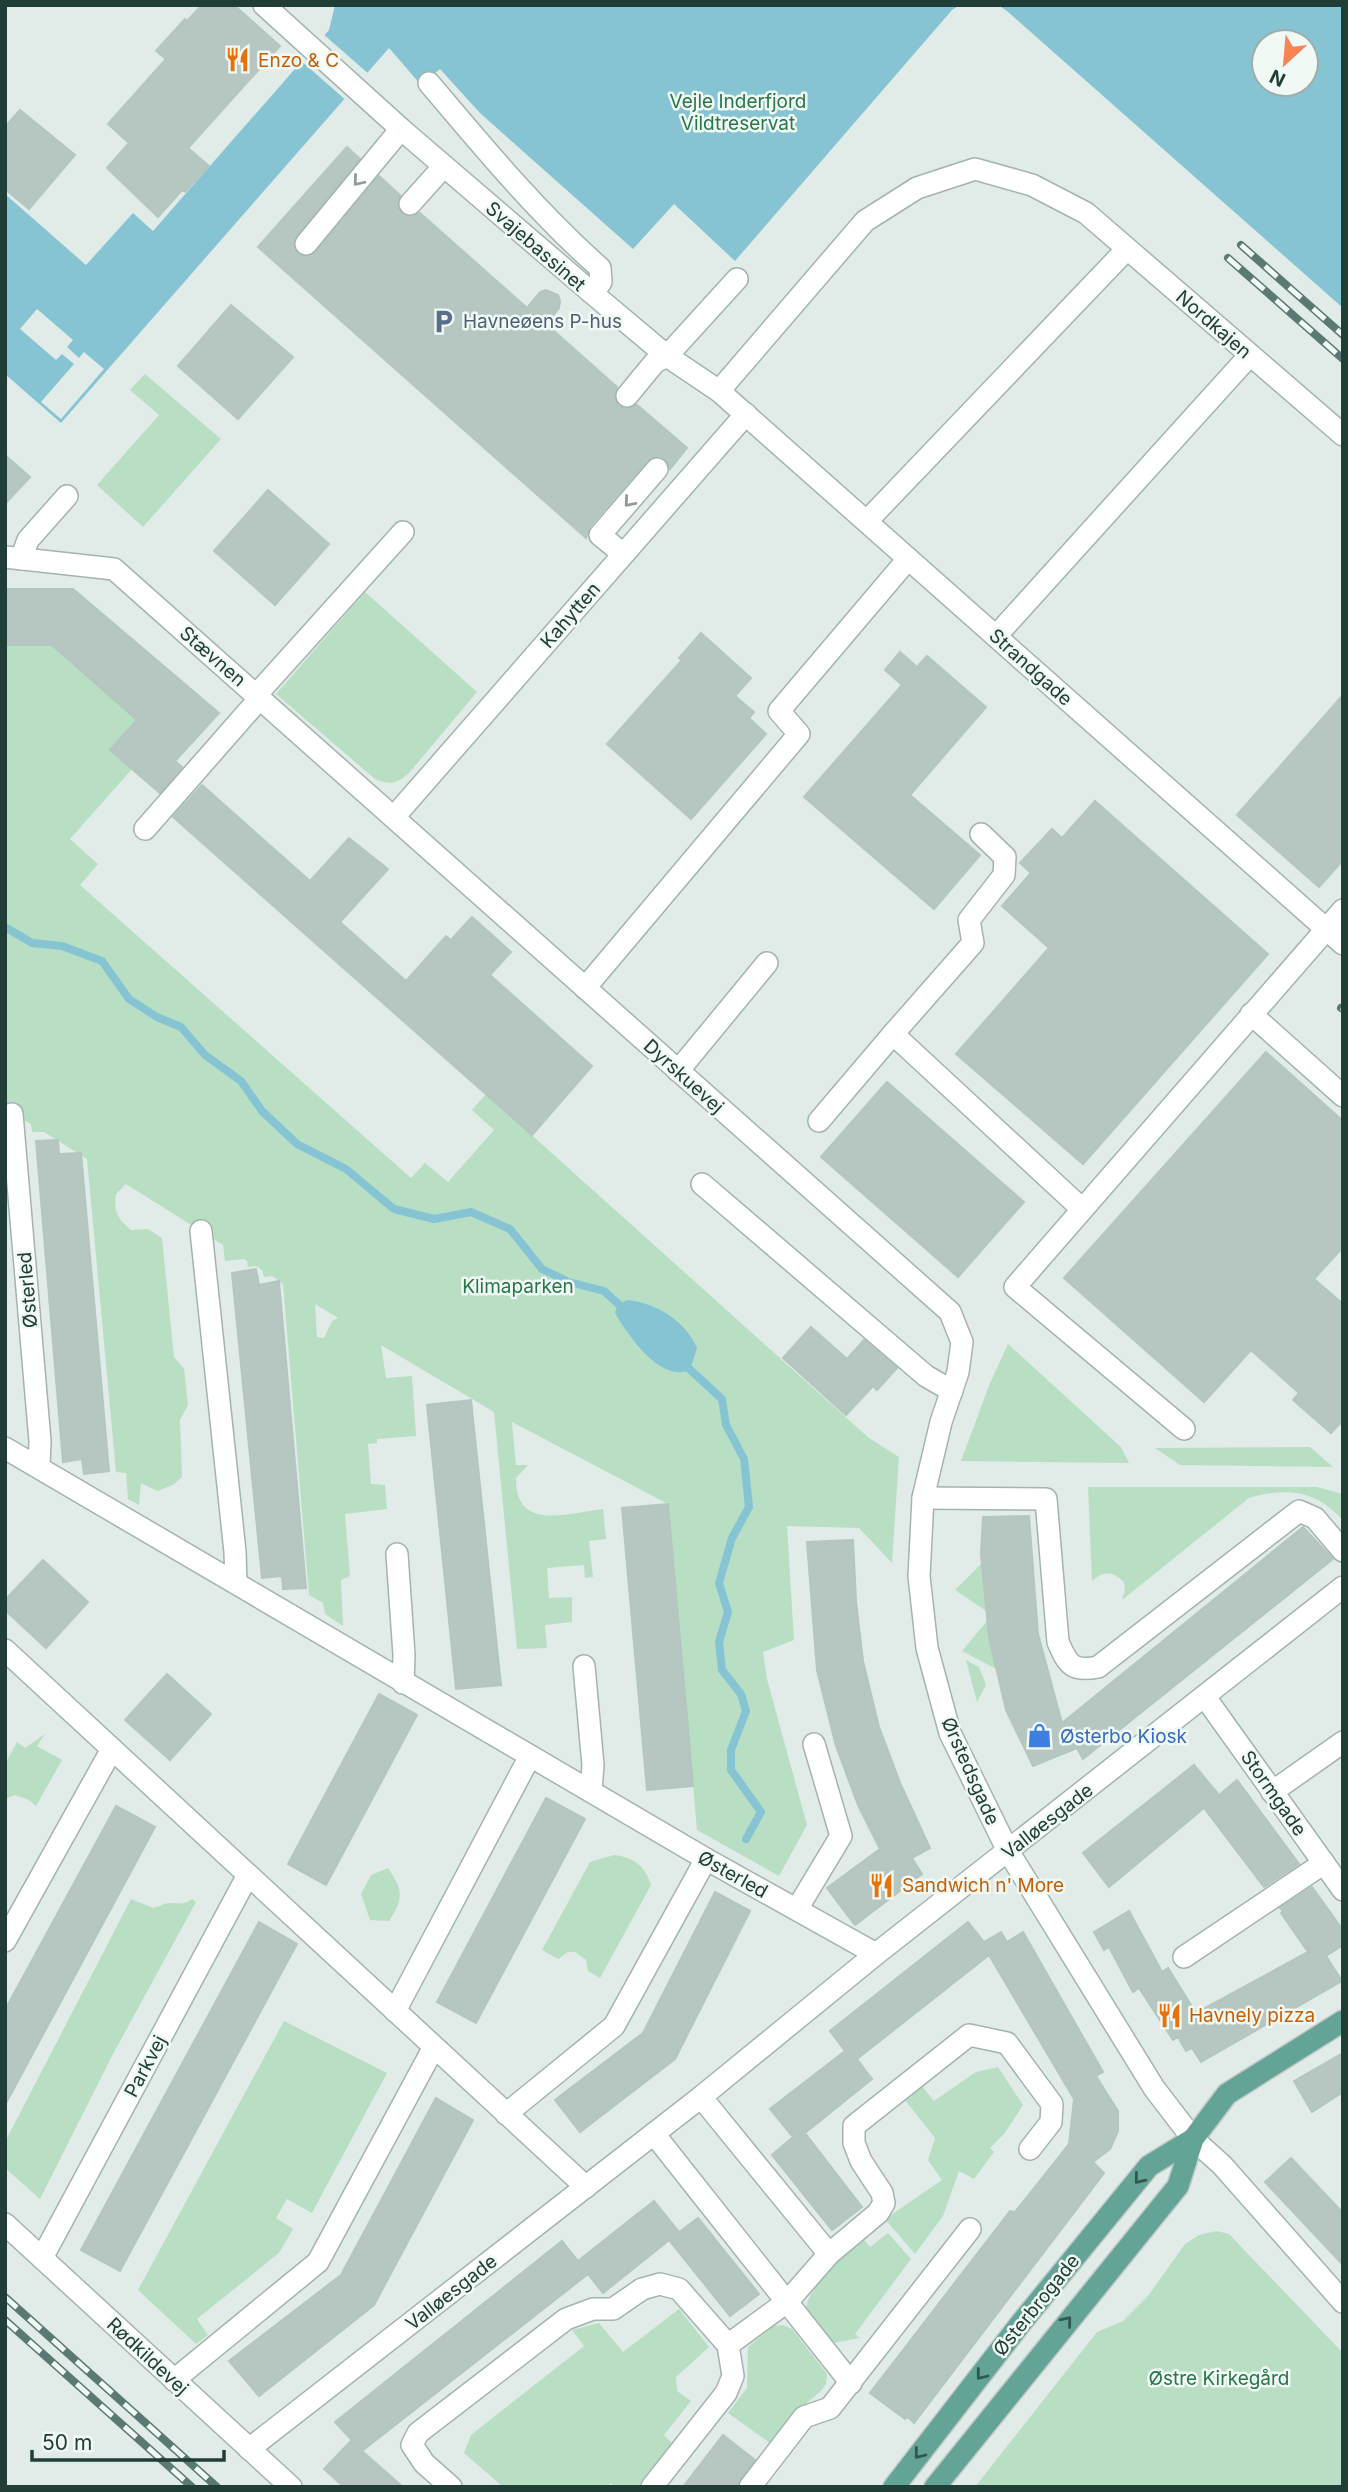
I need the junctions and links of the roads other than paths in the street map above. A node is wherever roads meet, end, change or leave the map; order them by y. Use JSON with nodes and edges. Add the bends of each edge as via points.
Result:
{"nodes":[{"id":1,"x":264,"y":5,"type":"edge"},
{"id":2,"x":429,"y":83,"type":"dead end"},
{"id":3,"x":401,"y":129,"type":"junction"},
{"id":4,"x":444,"y":166,"type":"junction"},
{"id":5,"x":410,"y":204,"type":"dead end"},
{"id":6,"x":306,"y":244,"type":"dead end"},
{"id":7,"x":1127,"y":249,"type":"junction"},
{"id":8,"x":737,"y":279,"type":"dead end"},
{"id":9,"x":592,"y":293,"type":"junction"},
{"id":10,"x":1250,"y":355,"type":"junction"},
{"id":11,"x":667,"y":356,"type":"junction"},
{"id":12,"x":719,"y":391,"type":"junction"},
{"id":13,"x":627,"y":396,"type":"dead end"},
{"id":14,"x":746,"y":414,"type":"junction"},
{"id":15,"x":1343,"y":435,"type":"edge"},
{"id":16,"x":657,"y":469,"type":"dead end"},
{"id":17,"x":67,"y":496,"type":"dead end"},
{"id":18,"x":867,"y":521,"type":"junction"},
{"id":19,"x":403,"y":532,"type":"dead end"},
{"id":20,"x":623,"y":554,"type":"junction"},
{"id":21,"x":13,"y":558,"type":"edge"},
{"id":22,"x":908,"y":559,"type":"junction"},
{"id":23,"x":996,"y":636,"type":"junction"},
{"id":24,"x":259,"y":696,"type":"junction"},
{"id":25,"x":394,"y":817,"type":"junction"},
{"id":26,"x":145,"y":830,"type":"dead end"},
{"id":27,"x":981,"y":834,"type":"dead end"},
{"id":28,"x":1343,"y":910,"type":"edge"},
{"id":29,"x":1326,"y":929,"type":"junction"},
{"id":30,"x":1343,"y":944,"type":"edge"},
{"id":31,"x":767,"y":963,"type":"dead end"},
{"id":32,"x":585,"y":988,"type":"junction"},
{"id":33,"x":1251,"y":1014,"type":"junction"},
{"id":34,"x":892,"y":1034,"type":"junction"},
{"id":35,"x":678,"y":1071,"type":"junction"},
{"id":36,"x":1343,"y":1096,"type":"edge"},
{"id":37,"x":12,"y":1114,"type":"dead end"},
{"id":38,"x":819,"y":1121,"type":"dead end"},
{"id":39,"x":702,"y":1184,"type":"dead end"},
{"id":40,"x":1082,"y":1209,"type":"junction"},
{"id":41,"x":201,"y":1231,"type":"dead end"},
{"id":42,"x":962,"y":1342,"type":"joint"},
{"id":43,"x":952,"y":1391,"type":"junction"},
{"id":44,"x":1184,"y":1429,"type":"dead end"},
{"id":45,"x":5,"y":1448,"type":"edge"},
{"id":46,"x":39,"y":1467,"type":"junction"},
{"id":47,"x":923,"y":1497,"type":"junction"},
{"id":48,"x":1343,"y":1550,"type":"edge"},
{"id":49,"x":397,"y":1554,"type":"dead end"},
{"id":50,"x":236,"y":1582,"type":"junction"},
{"id":51,"x":1343,"y":1587,"type":"edge"},
{"id":52,"x":5,"y":1650,"type":"edge"},
{"id":53,"x":584,"y":1666,"type":"dead end"},
{"id":54,"x":403,"y":1683,"type":"junction"},
{"id":55,"x":1205,"y":1697,"type":"junction"},
{"id":56,"x":1343,"y":1742,"type":"edge"},
{"id":57,"x":814,"y":1744,"type":"dead end"},
{"id":58,"x":112,"y":1749,"type":"junction"},
{"id":59,"x":530,"y":1756,"type":"junction"},
{"id":60,"x":591,"y":1791,"type":"junction"},
{"id":61,"x":1272,"y":1792,"type":"junction"},
{"id":62,"x":1009,"y":1850,"type":"junction"},
{"id":63,"x":706,"y":1859,"type":"junction"},
{"id":64,"x":1324,"y":1863,"type":"junction"},
{"id":65,"x":248,"y":1875,"type":"junction"},
{"id":66,"x":1343,"y":1890,"type":"edge"},
{"id":67,"x":797,"y":1909,"type":"junction"},
{"id":68,"x":5,"y":1941,"type":"edge"},
{"id":69,"x":876,"y":1954,"type":"junction"},
{"id":70,"x":1184,"y":1957,"type":"dead end"},
{"id":71,"x":395,"y":2011,"type":"junction"},
{"id":72,"x":1343,"y":2021,"type":"edge"},
{"id":73,"x":434,"y":2047,"type":"junction"},
{"id":74,"x":701,"y":2097,"type":"junction"},
{"id":75,"x":506,"y":2114,"type":"junction"},
{"id":76,"x":654,"y":2134,"type":"junction"},
{"id":77,"x":1193,"y":2139,"type":"junction"},
{"id":78,"x":1030,"y":2149,"type":"dead end"},
{"id":79,"x":586,"y":2187,"type":"junction"},
{"id":80,"x":5,"y":2224,"type":"edge"},
{"id":81,"x":970,"y":2229,"type":"dead end"},
{"id":82,"x":829,"y":2254,"type":"junction"},
{"id":83,"x":42,"y":2258,"type":"junction"},
{"id":84,"x":788,"y":2301,"type":"junction"},
{"id":85,"x":1343,"y":2302,"type":"edge"},
{"id":86,"x":728,"y":2346,"type":"junction"},
{"id":87,"x":174,"y":2380,"type":"junction"},
{"id":88,"x":851,"y":2383,"type":"junction"},
{"id":89,"x":248,"y":2449,"type":"junction"},
{"id":90,"x":291,"y":2487,"type":"edge"},
{"id":91,"x":451,"y":2487,"type":"edge"},
{"id":92,"x":652,"y":2487,"type":"edge"},
{"id":93,"x":750,"y":2487,"type":"edge"},
{"id":94,"x":894,"y":2487,"type":"edge"},
{"id":95,"x":934,"y":2487,"type":"edge"}],
"edges":[{"from":1,"to":3,"type":"street","name":"Svajebassinet"},
{"from":2,"to":9,"type":"street","via":[[549,219],[600,268],[601,282]]},
{"from":3,"to":4,"type":"street","name":"Svajebassinet"},
{"from":3,"to":6,"type":"street","one_way":true},
{"from":4,"to":5,"type":"street"},
{"from":4,"to":9,"type":"street","name":"Svajebassinet"},
{"from":7,"to":10,"type":"street","name":"Nordkajen"},
{"from":7,"to":12,"type":"street","name":"Nordkajen","via":[[1086,213],[1032,185],[975,169],[917,188],[865,221]]},
{"from":7,"to":18,"type":"street"},
{"from":8,"to":11,"type":"street"},
{"from":9,"to":11,"type":"street","name":"Svajebassinet"},
{"from":10,"to":15,"type":"street","name":"Nordkajen"},
{"from":10,"to":23,"type":"street"},
{"from":11,"to":12,"type":"street","name":"Svajebassinet"},
{"from":11,"to":13,"type":"street","via":[[655,362]]},
{"from":12,"to":14,"type":"street","name":"Strandgade"},
{"from":14,"to":18,"type":"street","name":"Strandgade"},
{"from":14,"to":20,"type":"street","name":"Kahytten"},
{"from":16,"to":20,"type":"street","one_way":true,"via":[[600,534]]},
{"from":17,"to":21,"type":"street"},
{"from":18,"to":22,"type":"street","name":"Strandgade"},
{"from":19,"to":24,"type":"street"},
{"from":20,"to":25,"type":"street","name":"Kahytten"},
{"from":21,"to":24,"type":"street","name":"Stævnen","via":[[114,569]]},
{"from":22,"to":23,"type":"street","name":"Strandgade"},
{"from":22,"to":32,"type":"street","via":[[779,711],[799,734]]},
{"from":23,"to":29,"type":"street","name":"Strandgade"},
{"from":24,"to":25,"type":"street","name":"Stævnen"},
{"from":24,"to":26,"type":"street"},
{"from":25,"to":32,"type":"street","name":"Dyrskuevej"},
{"from":27,"to":34,"type":"street","via":[[1005,857],[1004,875],[969,920],[973,943]]},
{"from":28,"to":29,"type":"street"},
{"from":29,"to":30,"type":"street","name":"Strandgade"},
{"from":29,"to":33,"type":"street"},
{"from":31,"to":35,"type":"street"},
{"from":32,"to":35,"type":"street","name":"Dyrskuevej"},
{"from":33,"to":36,"type":"street"},
{"from":33,"to":40,"type":"street"},
{"from":34,"to":38,"type":"street"},
{"from":34,"to":40,"type":"street"},
{"from":35,"to":42,"type":"street","name":"Dyrskuevej","via":[[950,1312]]},
{"from":37,"to":46,"type":"street","name":"Østerled"},
{"from":39,"to":43,"type":"street","via":[[926,1376]]},
{"from":40,"to":44,"type":"street","via":[[1015,1287]]},
{"from":41,"to":50,"type":"street"},
{"from":42,"to":43,"type":"street","name":"Ørstedsgade"},
{"from":43,"to":47,"type":"street","name":"Ørstedsgade"},
{"from":45,"to":46,"type":"street","name":"Østerled"},
{"from":46,"to":50,"type":"street","name":"Østerled"},
{"from":47,"to":48,"type":"street","via":[[1046,1499],[1058,1642],[1074,1668],[1085,1670],[1098,1667],[1299,1511],[1315,1518]]},
{"from":47,"to":62,"type":"street","name":"Ørstedsgade","via":[[919,1576],[927,1648],[950,1733]]},
{"from":49,"to":54,"type":"street"},
{"from":50,"to":54,"type":"street","name":"Østerled"},
{"from":51,"to":55,"type":"street","name":"Valløesgade"},
{"from":52,"to":58,"type":"street"},
{"from":53,"to":60,"type":"street"},
{"from":54,"to":59,"type":"street","name":"Østerled"},
{"from":55,"to":61,"type":"street","name":"Stormgade"},
{"from":55,"to":62,"type":"street","name":"Valløesgade"},
{"from":56,"to":61,"type":"street"},
{"from":57,"to":67,"type":"street","via":[[841,1836]]},
{"from":58,"to":65,"type":"street"},
{"from":58,"to":68,"type":"street"},
{"from":59,"to":60,"type":"street","name":"Østerled"},
{"from":59,"to":71,"type":"street"},
{"from":60,"to":63,"type":"street","name":"Østerled"},
{"from":61,"to":64,"type":"street","name":"Stormgade"},
{"from":62,"to":69,"type":"street","name":"Valløesgade"},
{"from":62,"to":77,"type":"street","name":"Ørstedsgade","via":[[1154,2088]]},
{"from":63,"to":67,"type":"street","name":"Østerled"},
{"from":63,"to":75,"type":"street","via":[[614,2026]]},
{"from":64,"to":66,"type":"street","name":"Stormgade"},
{"from":64,"to":70,"type":"street"},
{"from":65,"to":71,"type":"street"},
{"from":65,"to":83,"type":"street","name":"Parkvej"},
{"from":67,"to":69,"type":"street","name":"Østerled"},
{"from":69,"to":74,"type":"street","name":"Valløesgade"},
{"from":71,"to":73,"type":"street"},
{"from":72,"to":77,"type":"main road","name":"Østerbrogade","via":[[1227,2094]]},
{"from":73,"to":75,"type":"street"},
{"from":73,"to":87,"type":"street","via":[[318,2262]]},
{"from":74,"to":76,"type":"street","name":"Valløesgade"},
{"from":74,"to":82,"type":"street"},
{"from":75,"to":79,"type":"street"},
{"from":76,"to":79,"type":"street","name":"Valløesgade"},
{"from":76,"to":84,"type":"street"},
{"from":77,"to":85,"type":"street","name":"Ørstedsgade","via":[[1222,2165]]},
{"from":77,"to":94,"type":"main road","name":"Østerbrogade","one_way":true,"via":[[1149,2166]]},
{"from":95,"to":77,"type":"main road","name":"Østerbrogade","one_way":true,"via":[[1178,2186]]},
{"from":78,"to":82,"type":"street","via":[[1051,2122],[1052,2104],[1007,2043],[969,2035],[855,2126],[854,2143],[884,2203]]},
{"from":79,"to":89,"type":"street","name":"Valløesgade"},
{"from":80,"to":83,"type":"street","name":"Rødkildevej"},
{"from":81,"to":88,"type":"street"},
{"from":82,"to":84,"type":"street"},
{"from":83,"to":87,"type":"street","name":"Rødkildevej"},
{"from":84,"to":86,"type":"street"},
{"from":84,"to":88,"type":"street"},
{"from":86,"to":91,"type":"street","via":[[680,2289],[660,2284],[642,2289],[613,2309],[593,2309],[566,2319],[418,2433],[412,2445]]},
{"from":86,"to":92,"type":"street","via":[[733,2376],[726,2393]]},
{"from":87,"to":89,"type":"street","name":"Rødkildevej"},
{"from":88,"to":93,"type":"street","via":[[830,2407],[804,2417]]},
{"from":89,"to":90,"type":"street","name":"Rødkildevej"}]}
